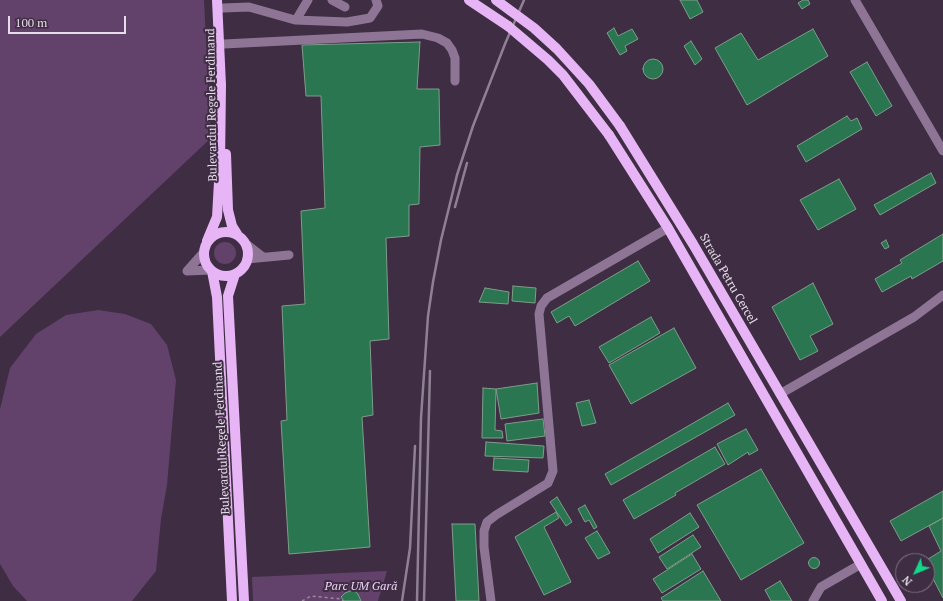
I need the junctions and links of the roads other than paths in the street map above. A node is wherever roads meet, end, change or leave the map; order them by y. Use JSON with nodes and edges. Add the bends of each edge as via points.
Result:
{"nodes":[{"id":1,"x":308,"y":0,"type":"edge"},
{"id":2,"x":332,"y":0,"type":"edge"},
{"id":3,"x":376,"y":0,"type":"edge"},
{"id":4,"x":469,"y":0,"type":"edge"},
{"id":5,"x":496,"y":0,"type":"edge"},
{"id":6,"x":855,"y":0,"type":"edge"},
{"id":7,"x":220,"y":3,"type":"edge"},
{"id":8,"x":249,"y":3,"type":"edge"},
{"id":9,"x":345,"y":7,"type":"dead end"},
{"id":10,"x":296,"y":20,"type":"junction"},
{"id":11,"x":224,"y":44,"type":"junction"},
{"id":12,"x":455,"y":81,"type":"dead end"},
{"id":13,"x":943,"y":151,"type":"edge"},
{"id":14,"x":668,"y":228,"type":"junction"},
{"id":15,"x":237,"y":234,"type":"junction"},
{"id":16,"x":207,"y":240,"type":"junction"},
{"id":17,"x":245,"y":243,"type":"junction"},
{"id":18,"x":203,"y":253,"type":"junction"},
{"id":19,"x":289,"y":255,"type":"dead end"},
{"id":20,"x":263,"y":257,"type":"junction"},
{"id":21,"x":248,"y":259,"type":"junction"},
{"id":22,"x":211,"y":270,"type":"junction"},
{"id":23,"x":235,"y":274,"type":"junction"},
{"id":24,"x":943,"y":295,"type":"edge"},
{"id":25,"x":780,"y":394,"type":"junction"},
{"id":26,"x":768,"y":401,"type":"junction"},
{"id":27,"x":861,"y":564,"type":"junction"},
{"id":28,"x":232,"y":601,"type":"edge"},
{"id":29,"x":244,"y":601,"type":"edge"},
{"id":30,"x":491,"y":601,"type":"edge"},
{"id":31,"x":813,"y":601,"type":"edge"},
{"id":32,"x":882,"y":601,"type":"edge"},
{"id":33,"x":902,"y":601,"type":"edge"}],
"edges":[{"from":1,"to":10,"type":"lane"},
{"from":2,"to":9,"type":"lane"},
{"from":3,"to":10,"type":"lane","via":[[378,6],[375,12],[370,18],[360,21]]},
{"from":4,"to":14,"type":"main road","bridge":true,"via":[[508,26],[563,76],[609,135]]},
{"from":5,"to":25,"type":"main road","name":"Strada Petru Cercel","bridge":true,"via":[[557,49],[589,84],[620,126],[693,244]]},
{"from":6,"to":13,"type":"lane"},
{"from":7,"to":8,"type":"lane"},
{"from":7,"to":11,"type":"main road","name":"Bulevardul Regele Ferdinand"},
{"from":7,"to":16,"type":"main road","name":"Bulevardul Regele Ferdinand","via":[[220,164],[217,217]]},
{"from":8,"to":10,"type":"lane"},
{"from":11,"to":12,"type":"lane","via":[[422,34],[438,38],[452,50],[455,58]]},
{"from":11,"to":15,"type":"main road","name":"Bulevardul Regele Ferdinand","via":[[228,210]]},
{"from":14,"to":26,"type":"main road"},
{"from":14,"to":30,"type":"lane","via":[[547,298],[541,306],[539,314],[553,471],[548,484],[487,522],[484,547]]},
{"from":15,"to":16,"type":"main road","via":[[218,232]]},
{"from":15,"to":17,"type":"main road"},
{"from":16,"to":18,"type":"main road","name":"Bulevardul Regele Ferdinand"},
{"from":17,"to":20,"type":"lane"},
{"from":17,"to":21,"type":"main road","via":[[248,248]]},
{"from":18,"to":22,"type":"main road","via":[[204,260]]},
{"from":18,"to":22,"type":"lane","via":[[187,271]]},
{"from":19,"to":20,"type":"lane"},
{"from":20,"to":21,"type":"lane"},
{"from":21,"to":23,"type":"main road","name":"Bulevardul Regele Ferdinand","via":[[245,266]]},
{"from":22,"to":23,"type":"main road","via":[[221,276]]},
{"from":22,"to":28,"type":"main road","name":"Bulevardul Regele Ferdinand","via":[[217,294]]},
{"from":23,"to":29,"type":"main road","name":"Bulevardul Regele Ferdinand","via":[[228,296]]},
{"from":24,"to":25,"type":"lane","via":[[914,317]]},
{"from":25,"to":26,"type":"main road"},
{"from":25,"to":33,"type":"main road","name":"Strada Petru Cercel"},
{"from":26,"to":27,"type":"main road"},
{"from":27,"to":31,"type":"lane","via":[[821,586]]},
{"from":27,"to":32,"type":"main road"}]}
